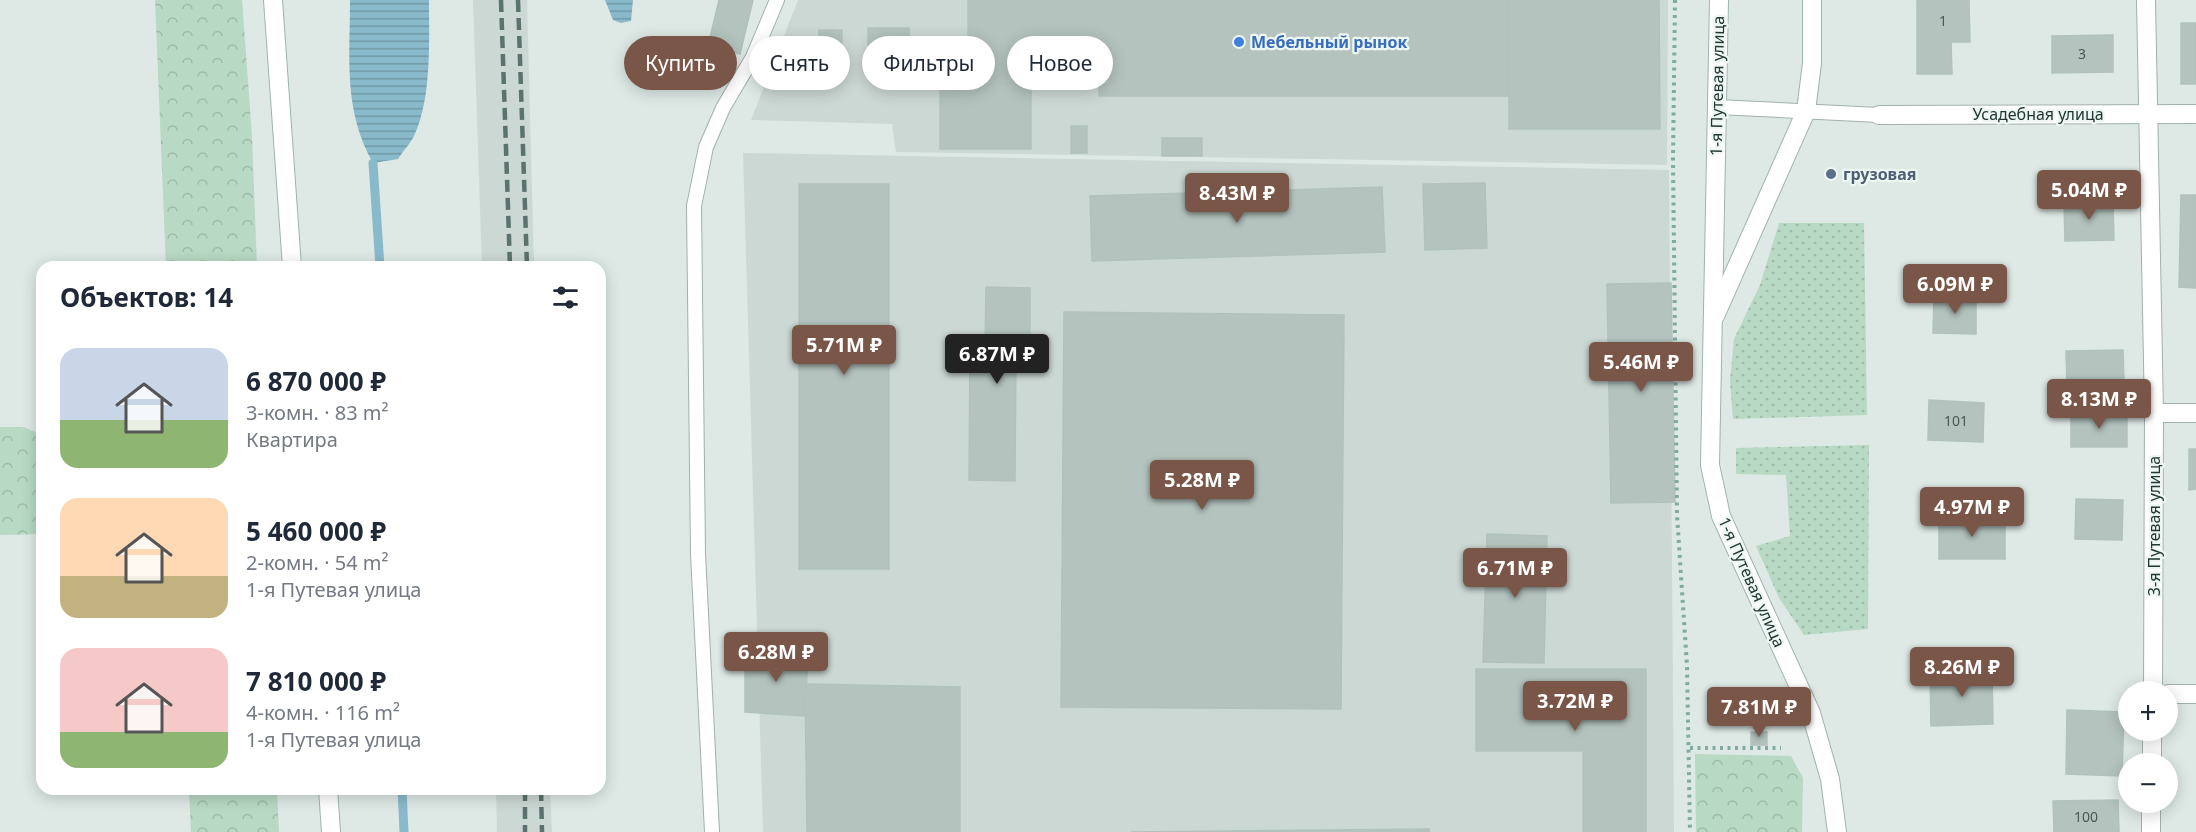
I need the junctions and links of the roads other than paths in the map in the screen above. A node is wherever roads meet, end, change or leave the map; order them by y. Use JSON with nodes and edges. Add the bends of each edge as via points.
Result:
{"nodes":[{"id":1,"x":273,"y":0,"type":"edge"},
{"id":2,"x":777,"y":0,"type":"edge"},
{"id":3,"x":1719,"y":0,"type":"edge"},
{"id":4,"x":1812,"y":0,"type":"edge"},
{"id":5,"x":2146,"y":0,"type":"edge"},
{"id":6,"x":1717,"y":107,"type":"junction"},
{"id":7,"x":1806,"y":111,"type":"junction"},
{"id":8,"x":2148,"y":114,"type":"junction"},
{"id":9,"x":2196,"y":114,"type":"edge"},
{"id":10,"x":1879,"y":115,"type":"joint"},
{"id":11,"x":292,"y":261,"type":"edge"},
{"id":12,"x":1712,"y":323,"type":"junction"},
{"id":13,"x":2154,"y":413,"type":"junction"},
{"id":14,"x":2196,"y":413,"type":"edge"},
{"id":15,"x":2152,"y":681,"type":"edge"},
{"id":16,"x":2178,"y":694,"type":"edge"},
{"id":17,"x":2196,"y":694,"type":"edge"},
{"id":18,"x":328,"y":795,"type":"edge"},
{"id":19,"x":2151,"y":813,"type":"edge"},
{"id":20,"x":331,"y":832,"type":"edge"},
{"id":21,"x":712,"y":832,"type":"edge"},
{"id":22,"x":1837,"y":832,"type":"edge"},
{"id":23,"x":2151,"y":832,"type":"edge"}],
"edges":[{"from":1,"to":11,"type":"street"},
{"from":2,"to":21,"type":"lane","via":[[753,57],[706,147],[694,206],[698,554]]},
{"from":3,"to":6,"type":"street","name":"1-я Путевая улица"},
{"from":4,"to":7,"type":"street","via":[[1812,63]]},
{"from":5,"to":8,"type":"street","name":"3-я Путевая улица"},
{"from":6,"to":7,"type":"lane"},
{"from":6,"to":12,"type":"street","name":"1-я Путевая улица"},
{"from":7,"to":10,"type":"lane"},
{"from":7,"to":12,"type":"street"},
{"from":8,"to":9,"type":"street","name":"Усадебная улица"},
{"from":8,"to":10,"type":"street","name":"Усадебная улица"},
{"from":8,"to":13,"type":"street","name":"3-я Путевая улица"},
{"from":12,"to":22,"type":"street","name":"1-я Путевая улица","via":[[1710,465],[1721,516],[1811,713],[1830,779]]},
{"from":13,"to":14,"type":"street"},
{"from":13,"to":15,"type":"street","name":"3-я Путевая улица"},
{"from":16,"to":17,"type":"street"},
{"from":18,"to":20,"type":"street"},
{"from":19,"to":23,"type":"street"}]}
